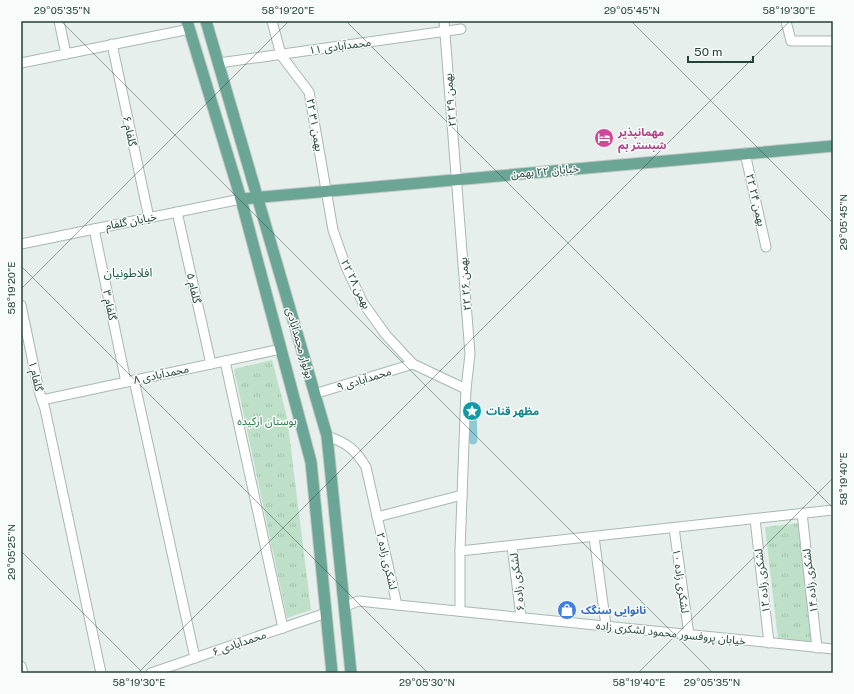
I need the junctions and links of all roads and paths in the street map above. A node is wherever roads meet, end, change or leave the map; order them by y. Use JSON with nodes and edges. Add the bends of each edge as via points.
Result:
{"nodes":[{"id":1,"x":59,"y":21,"type":"edge"},
{"id":2,"x":206,"y":21,"type":"edge"},
{"id":3,"x":272,"y":21,"type":"edge"},
{"id":4,"x":444,"y":21,"type":"edge"},
{"id":5,"x":786,"y":21,"type":"edge"},
{"id":6,"x":189,"y":25,"type":"edge"},
{"id":7,"x":461,"y":29,"type":"dead end"},
{"id":8,"x":445,"y":32,"type":"junction"},
{"id":9,"x":833,"y":41,"type":"edge"},
{"id":10,"x":112,"y":44,"type":"junction"},
{"id":11,"x":66,"y":54,"type":"junction"},
{"id":12,"x":281,"y":55,"type":"junction"},
{"id":13,"x":21,"y":63,"type":"edge"},
{"id":14,"x":219,"y":63,"type":"junction"},
{"id":15,"x":833,"y":146,"type":"edge"},
{"id":16,"x":745,"y":153,"type":"junction"},
{"id":17,"x":456,"y":179,"type":"junction"},
{"id":18,"x":327,"y":191,"type":"junction"},
{"id":19,"x":257,"y":197,"type":"junction"},
{"id":20,"x":241,"y":199,"type":"junction"},
{"id":21,"x":177,"y":212,"type":"junction"},
{"id":22,"x":149,"y":218,"type":"junction"},
{"id":23,"x":94,"y":229,"type":"junction"},
{"id":24,"x":21,"y":244,"type":"edge"},
{"id":25,"x":766,"y":247,"type":"dead end"},
{"id":26,"x":21,"y":305,"type":"edge"},
{"id":27,"x":281,"y":349,"type":"junction"},
{"id":28,"x":225,"y":361,"type":"junction"},
{"id":29,"x":211,"y":364,"type":"junction"},
{"id":30,"x":413,"y":364,"type":"junction"},
{"id":31,"x":130,"y":381,"type":"junction"},
{"id":32,"x":466,"y":388,"type":"junction"},
{"id":33,"x":314,"y":394,"type":"junction"},
{"id":34,"x":42,"y":400,"type":"junction"},
{"id":35,"x":327,"y":436,"type":"junction"},
{"id":36,"x":462,"y":495,"type":"junction"},
{"id":37,"x":833,"y":510,"type":"edge"},
{"id":38,"x":802,"y":513,"type":"junction"},
{"id":39,"x":377,"y":517,"type":"junction"},
{"id":40,"x":754,"y":519,"type":"junction"},
{"id":41,"x":674,"y":528,"type":"junction"},
{"id":42,"x":594,"y":537,"type":"junction"},
{"id":43,"x":512,"y":546,"type":"junction"},
{"id":44,"x":460,"y":552,"type":"junction"},
{"id":45,"x":397,"y":605,"type":"junction"},
{"id":46,"x":344,"y":607,"type":"junction"},
{"id":47,"x":460,"y":611,"type":"junction"},
{"id":48,"x":326,"y":613,"type":"junction"},
{"id":49,"x":521,"y":617,"type":"junction"},
{"id":50,"x":606,"y":626,"type":"junction"},
{"id":51,"x":283,"y":628,"type":"junction"},
{"id":52,"x":689,"y":634,"type":"junction"},
{"id":53,"x":769,"y":643,"type":"junction"},
{"id":54,"x":817,"y":648,"type":"junction"},
{"id":55,"x":833,"y":649,"type":"edge"},
{"id":56,"x":195,"y":658,"type":"junction"},
{"id":57,"x":21,"y":666,"type":"edge"},
{"id":58,"x":23,"y":673,"type":"edge"},
{"id":59,"x":101,"y":673,"type":"edge"},
{"id":60,"x":151,"y":673,"type":"edge"},
{"id":61,"x":332,"y":673,"type":"edge"},
{"id":62,"x":351,"y":673,"type":"edge"}],
"edges":[{"from":1,"to":11,"type":"street"},
{"from":2,"to":14,"type":"main road","name":"بولوار محمدآبادی"},
{"from":3,"to":12,"type":"street","name":"۲۲ بهمن ۳۱"},
{"from":4,"to":8,"type":"street","name":"۲۲ بهمن ۲۹"},
{"from":5,"to":9,"type":"street","via":[[791,41]]},
{"from":6,"to":10,"type":"street"},
{"from":6,"to":20,"type":"main road","name":"بولوار محمدآبادی"},
{"from":7,"to":8,"type":"street","name":"محمدآبادی ۱۱"},
{"from":8,"to":12,"type":"street","name":"محمدآبادی ۱۱"},
{"from":8,"to":17,"type":"street","name":"۲۲ بهمن ۲۹"},
{"from":10,"to":11,"type":"street"},
{"from":10,"to":22,"type":"street","name":"گلفام ۶"},
{"from":11,"to":13,"type":"street"},
{"from":12,"to":14,"type":"street","name":"محمدآبادی ۱۱"},
{"from":12,"to":18,"type":"street","name":"۲۲ بهمن ۳۱","via":[[309,92]]},
{"from":14,"to":19,"type":"main road","name":"بولوار محمدآبادی"},
{"from":15,"to":16,"type":"main road","name":"خیابان ۲۲ بهمن"},
{"from":16,"to":17,"type":"main road","name":"خیابان ۲۲ بهمن"},
{"from":16,"to":25,"type":"street","name":"۲۲ بهمن ۲۴"},
{"from":17,"to":18,"type":"main road","name":"خیابان ۲۲ بهمن"},
{"from":17,"to":32,"type":"street","name":"۲۲ بهمن ۲۶","via":[[470,354]]},
{"from":18,"to":19,"type":"main road","name":"خیابان ۲۲ بهمن"},
{"from":18,"to":30,"type":"street","name":"۲۲ بهمن ۲۸","via":[[333,230],[346,267],[363,303],[386,335]]},
{"from":19,"to":20,"type":"main road","name":"خیابان ۲۲ بهمن"},
{"from":19,"to":33,"type":"main road","name":"بولوار محمدآبادی"},
{"from":20,"to":21,"type":"street","name":"خیابان گلفام"},
{"from":20,"to":27,"type":"main road","name":"بولوار محمدآبادی"},
{"from":21,"to":22,"type":"street","name":"خیابان گلفام"},
{"from":21,"to":29,"type":"street","name":"گلفام ۵"},
{"from":22,"to":23,"type":"street","name":"خیابان گلفام"},
{"from":23,"to":24,"type":"street","name":"خیابان گلفام"},
{"from":23,"to":31,"type":"street","name":"گلفام ۳"},
{"from":26,"to":34,"type":"street","name":"گلفام ۱"},
{"from":27,"to":28,"type":"street","name":"محمدآبادی ۸"},
{"from":27,"to":48,"type":"main road","name":"بولوار محمدآبادی","via":[[311,462]]},
{"from":28,"to":29,"type":"street","name":"محمدآبادی ۸"},
{"from":28,"to":51,"type":"street"},
{"from":29,"to":31,"type":"street","name":"محمدآبادی ۸"},
{"from":30,"to":32,"type":"street"},
{"from":30,"to":33,"type":"street","name":"محمدآبادی ۹"},
{"from":31,"to":34,"type":"street","name":"محمدآبادی ۸"},
{"from":31,"to":56,"type":"street","name":"گلفام ۳"},
{"from":32,"to":36,"type":"street","name":"۲۲ بهمن ۲۶"},
{"from":33,"to":35,"type":"main road","name":"بولوار محمدآبادی"},
{"from":34,"to":59,"type":"street","name":"گلفام ۱"},
{"from":35,"to":39,"type":"street","name":"لشکری زاده ۲","via":[[342,441],[360,456],[366,467]]},
{"from":35,"to":46,"type":"main road","name":"بولوار محمدآبادی"},
{"from":36,"to":39,"type":"street"},
{"from":36,"to":44,"type":"street","name":"۲۲ بهمن ۲۶"},
{"from":37,"to":38,"type":"street"},
{"from":38,"to":40,"type":"street"},
{"from":38,"to":54,"type":"street","name":"لشکری زاده ١۴"},
{"from":39,"to":45,"type":"street","name":"لشکری زاده ۲"},
{"from":40,"to":41,"type":"street"},
{"from":40,"to":53,"type":"street","name":"لشکری زاده ١٢"},
{"from":41,"to":42,"type":"street"},
{"from":41,"to":52,"type":"street","name":"لشکری زاده ١٠"},
{"from":42,"to":43,"type":"street"},
{"from":42,"to":50,"type":"street"},
{"from":43,"to":44,"type":"street"},
{"from":43,"to":49,"type":"street","name":"لشکری زاده ۶"},
{"from":44,"to":47,"type":"street","name":"۲۲ بهمن ۲۶"},
{"from":45,"to":46,"type":"street","name":"خیابان پروفسور محمود لشکری زاده","via":[[358,601]]},
{"from":45,"to":47,"type":"street","name":"خیابان پروفسور محمود لشکری زاده"},
{"from":46,"to":48,"type":"main road"},
{"from":46,"to":62,"type":"main road","name":"بولوار محمدآبادی"},
{"from":47,"to":49,"type":"street","name":"خیابان پروفسور محمود لشکری زاده"},
{"from":48,"to":51,"type":"street","name":"محمدآبادی ۶"},
{"from":48,"to":61,"type":"main road","name":"بولوار محمدآبادی"},
{"from":49,"to":50,"type":"street","name":"خیابان پروفسور محمود لشکری زاده"},
{"from":50,"to":52,"type":"street","name":"خیابان پروفسور محمود لشکری زاده"},
{"from":51,"to":56,"type":"street","name":"محمدآبادی ۶"},
{"from":52,"to":53,"type":"street","name":"خیابان پروفسور محمود لشکری زاده"},
{"from":53,"to":54,"type":"street","name":"خیابان پروفسور محمود لشکری زاده"},
{"from":54,"to":55,"type":"street","name":"خیابان پروفسور محمود لشکری زاده"},
{"from":56,"to":60,"type":"street","name":"محمدآبادی ۶"},
{"from":57,"to":58,"type":"street"}]}
